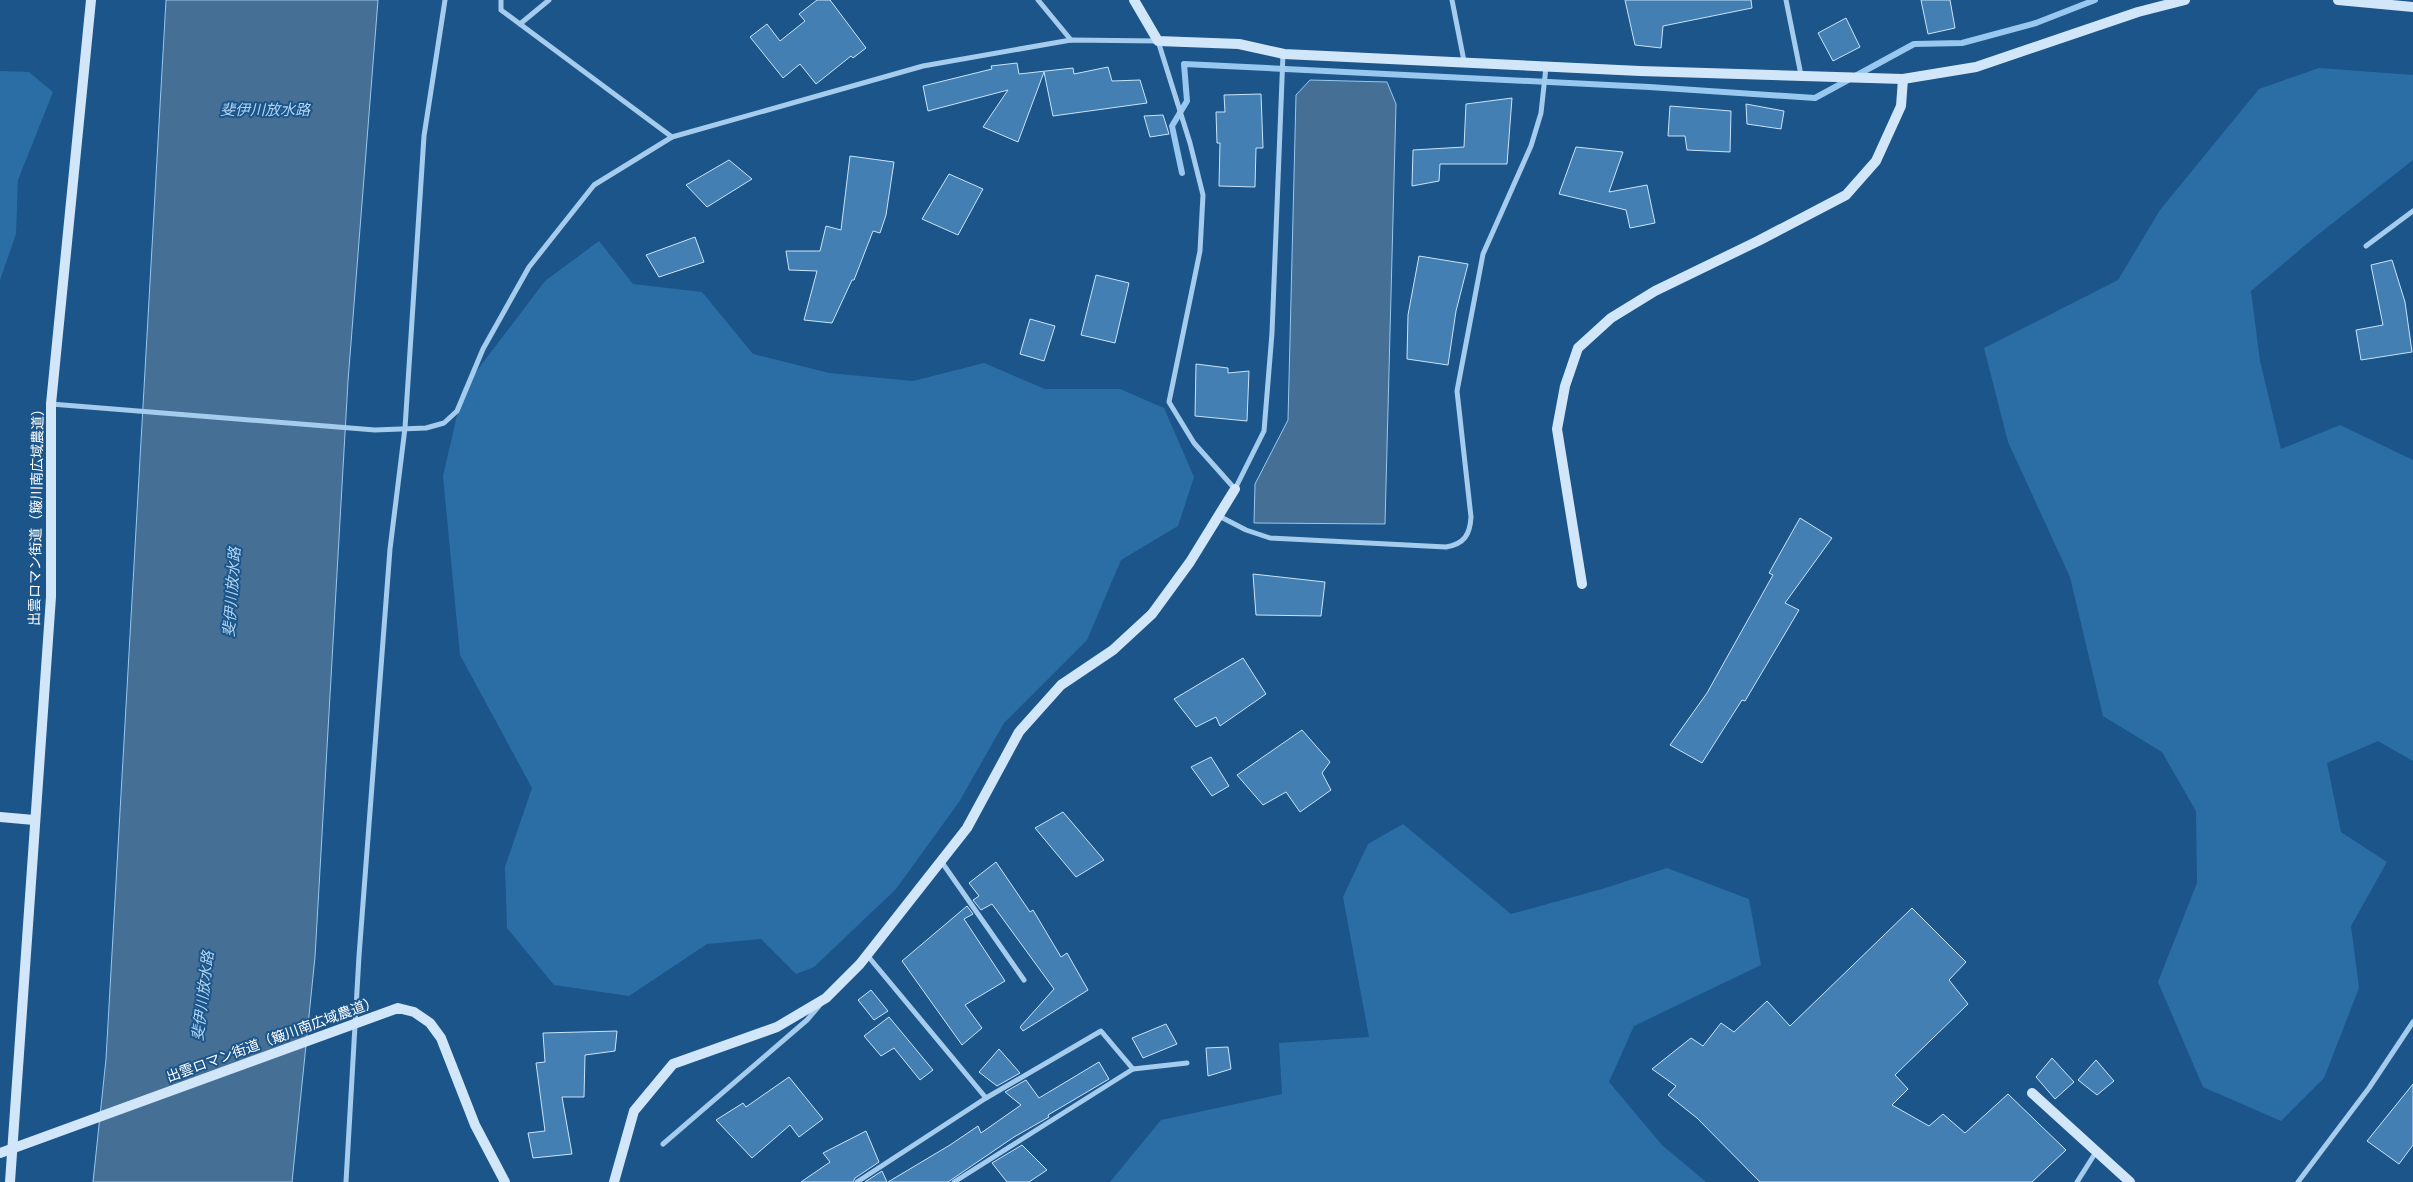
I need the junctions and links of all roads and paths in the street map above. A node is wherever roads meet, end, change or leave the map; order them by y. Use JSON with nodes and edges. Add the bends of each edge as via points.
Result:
{"nodes":[{"id":1,"x":91,"y":0,"type":"edge"},
{"id":2,"x":445,"y":0,"type":"edge"},
{"id":3,"x":502,"y":0,"type":"edge"},
{"id":4,"x":548,"y":0,"type":"edge"},
{"id":5,"x":1038,"y":0,"type":"edge"},
{"id":6,"x":1134,"y":0,"type":"edge"},
{"id":7,"x":1452,"y":0,"type":"edge"},
{"id":8,"x":1786,"y":0,"type":"edge"},
{"id":9,"x":2185,"y":0,"type":"edge"},
{"id":10,"x":2338,"y":0,"type":"edge"},
{"id":11,"x":2413,"y":7,"type":"edge"},
{"id":12,"x":520,"y":24,"type":"junction"},
{"id":13,"x":1071,"y":40,"type":"junction"},
{"id":14,"x":1158,"y":41,"type":"junction"},
{"id":15,"x":1284,"y":54,"type":"junction"},
{"id":16,"x":1464,"y":62,"type":"junction"},
{"id":17,"x":1546,"y":66,"type":"junction"},
{"id":18,"x":1801,"y":75,"type":"junction"},
{"id":19,"x":1904,"y":79,"type":"junction"},
{"id":20,"x":672,"y":137,"type":"junction"},
{"id":21,"x":2413,"y":211,"type":"edge"},
{"id":22,"x":2366,"y":246,"type":"dead end"},
{"id":23,"x":51,"y":404,"type":"junction"},
{"id":24,"x":405,"y":428,"type":"junction"},
{"id":25,"x":1236,"y":489,"type":"junction"},
{"id":26,"x":1219,"y":516,"type":"junction"},
{"id":27,"x":1582,"y":584,"type":"dead end"},
{"id":28,"x":0,"y":818,"type":"edge"},
{"id":29,"x":34,"y":820,"type":"junction"},
{"id":30,"x":941,"y":860,"type":"junction"},
{"id":31,"x":867,"y":955,"type":"junction"},
{"id":32,"x":1024,"y":980,"type":"dead end"},
{"id":33,"x":826,"y":998,"type":"junction"},
{"id":34,"x":2413,"y":1022,"type":"edge"},
{"id":35,"x":1187,"y":1063,"type":"dead end"},
{"id":36,"x":1133,"y":1069,"type":"junction"},
{"id":37,"x":2032,"y":1093,"type":"dead end"},
{"id":38,"x":986,"y":1098,"type":"junction"},
{"id":39,"x":663,"y":1144,"type":"dead end"},
{"id":40,"x":2096,"y":1151,"type":"junction"},
{"id":41,"x":0,"y":1154,"type":"edge"},
{"id":42,"x":10,"y":1182,"type":"edge"},
{"id":43,"x":346,"y":1182,"type":"edge"},
{"id":44,"x":505,"y":1182,"type":"edge"},
{"id":45,"x":614,"y":1182,"type":"edge"},
{"id":46,"x":857,"y":1182,"type":"edge"},
{"id":47,"x":954,"y":1182,"type":"edge"},
{"id":48,"x":2077,"y":1182,"type":"edge"},
{"id":49,"x":2130,"y":1182,"type":"edge"},
{"id":50,"x":2298,"y":1182,"type":"edge"}],
"edges":[{"from":1,"to":23,"type":"street","name":"出雲ロマン街道（簸川南広域農道）"},
{"from":2,"to":24,"type":"street","via":[[424,136]]},
{"from":3,"to":12,"type":"street","via":[[501,10]]},
{"from":4,"to":12,"type":"street"},
{"from":5,"to":13,"type":"street"},
{"from":6,"to":14,"type":"street"},
{"from":7,"to":16,"type":"street"},
{"from":8,"to":18,"type":"street"},
{"from":9,"to":19,"type":"street","via":[[2138,12],[1976,67]]},
{"from":10,"to":11,"type":"street"},
{"from":12,"to":20,"type":"street"},
{"from":13,"to":14,"type":"street"},
{"from":13,"to":20,"type":"street","via":[[923,66]]},
{"from":14,"to":15,"type":"street","via":[[1240,44]]},
{"from":14,"to":25,"type":"street","via":[[1203,195],[1200,251],[1169,402],[1194,443]]},
{"from":15,"to":16,"type":"street"},
{"from":15,"to":25,"type":"street","via":[[1272,333],[1264,431]]},
{"from":16,"to":17,"type":"street"},
{"from":17,"to":18,"type":"street"},
{"from":17,"to":26,"type":"street","via":[[1541,113],[1531,146],[1483,254],[1457,391],[1470,531],[1457,545],[1446,546],[1270,538]]},
{"from":18,"to":19,"type":"street"},
{"from":19,"to":27,"type":"street","via":[[1901,106],[1876,161],[1846,195],[1655,291],[1611,318],[1578,348],[1564,386],[1557,429]]},
{"from":20,"to":24,"type":"street","via":[[594,185],[529,267],[483,349],[457,411],[444,423],[426,428]]},
{"from":21,"to":22,"type":"street"},
{"from":23,"to":24,"type":"street","via":[[375,430]]},
{"from":23,"to":29,"type":"street","name":"出雲ロマン街道（簸川南広域農道）","via":[[51,597]]},
{"from":24,"to":43,"type":"street","via":[[390,559],[359,956]]},
{"from":25,"to":26,"type":"street"},
{"from":26,"to":30,"type":"street","via":[[1152,614],[1113,650],[1061,685],[1020,732],[967,828]]},
{"from":28,"to":29,"type":"street"},
{"from":29,"to":42,"type":"street","name":"出雲ロマン街道（簸川南広域農道）"},
{"from":30,"to":31,"type":"street"},
{"from":30,"to":32,"type":"street"},
{"from":31,"to":33,"type":"street"},
{"from":31,"to":38,"type":"street"},
{"from":33,"to":39,"type":"street","via":[[808,1020]]},
{"from":33,"to":45,"type":"street","via":[[776,1026],[673,1064],[634,1111]]},
{"from":34,"to":50,"type":"street","via":[[2369,1088]]},
{"from":35,"to":36,"type":"street"},
{"from":36,"to":38,"type":"street","via":[[1101,1031]]},
{"from":36,"to":47,"type":"street"},
{"from":37,"to":40,"type":"street"},
{"from":38,"to":46,"type":"street"},
{"from":40,"to":48,"type":"street"},
{"from":40,"to":49,"type":"street"},
{"from":41,"to":44,"type":"street","name":"出雲ロマン街道（簸川南広域農道）","via":[[398,1008],[414,1012],[430,1023],[441,1038],[475,1125]]}]}
